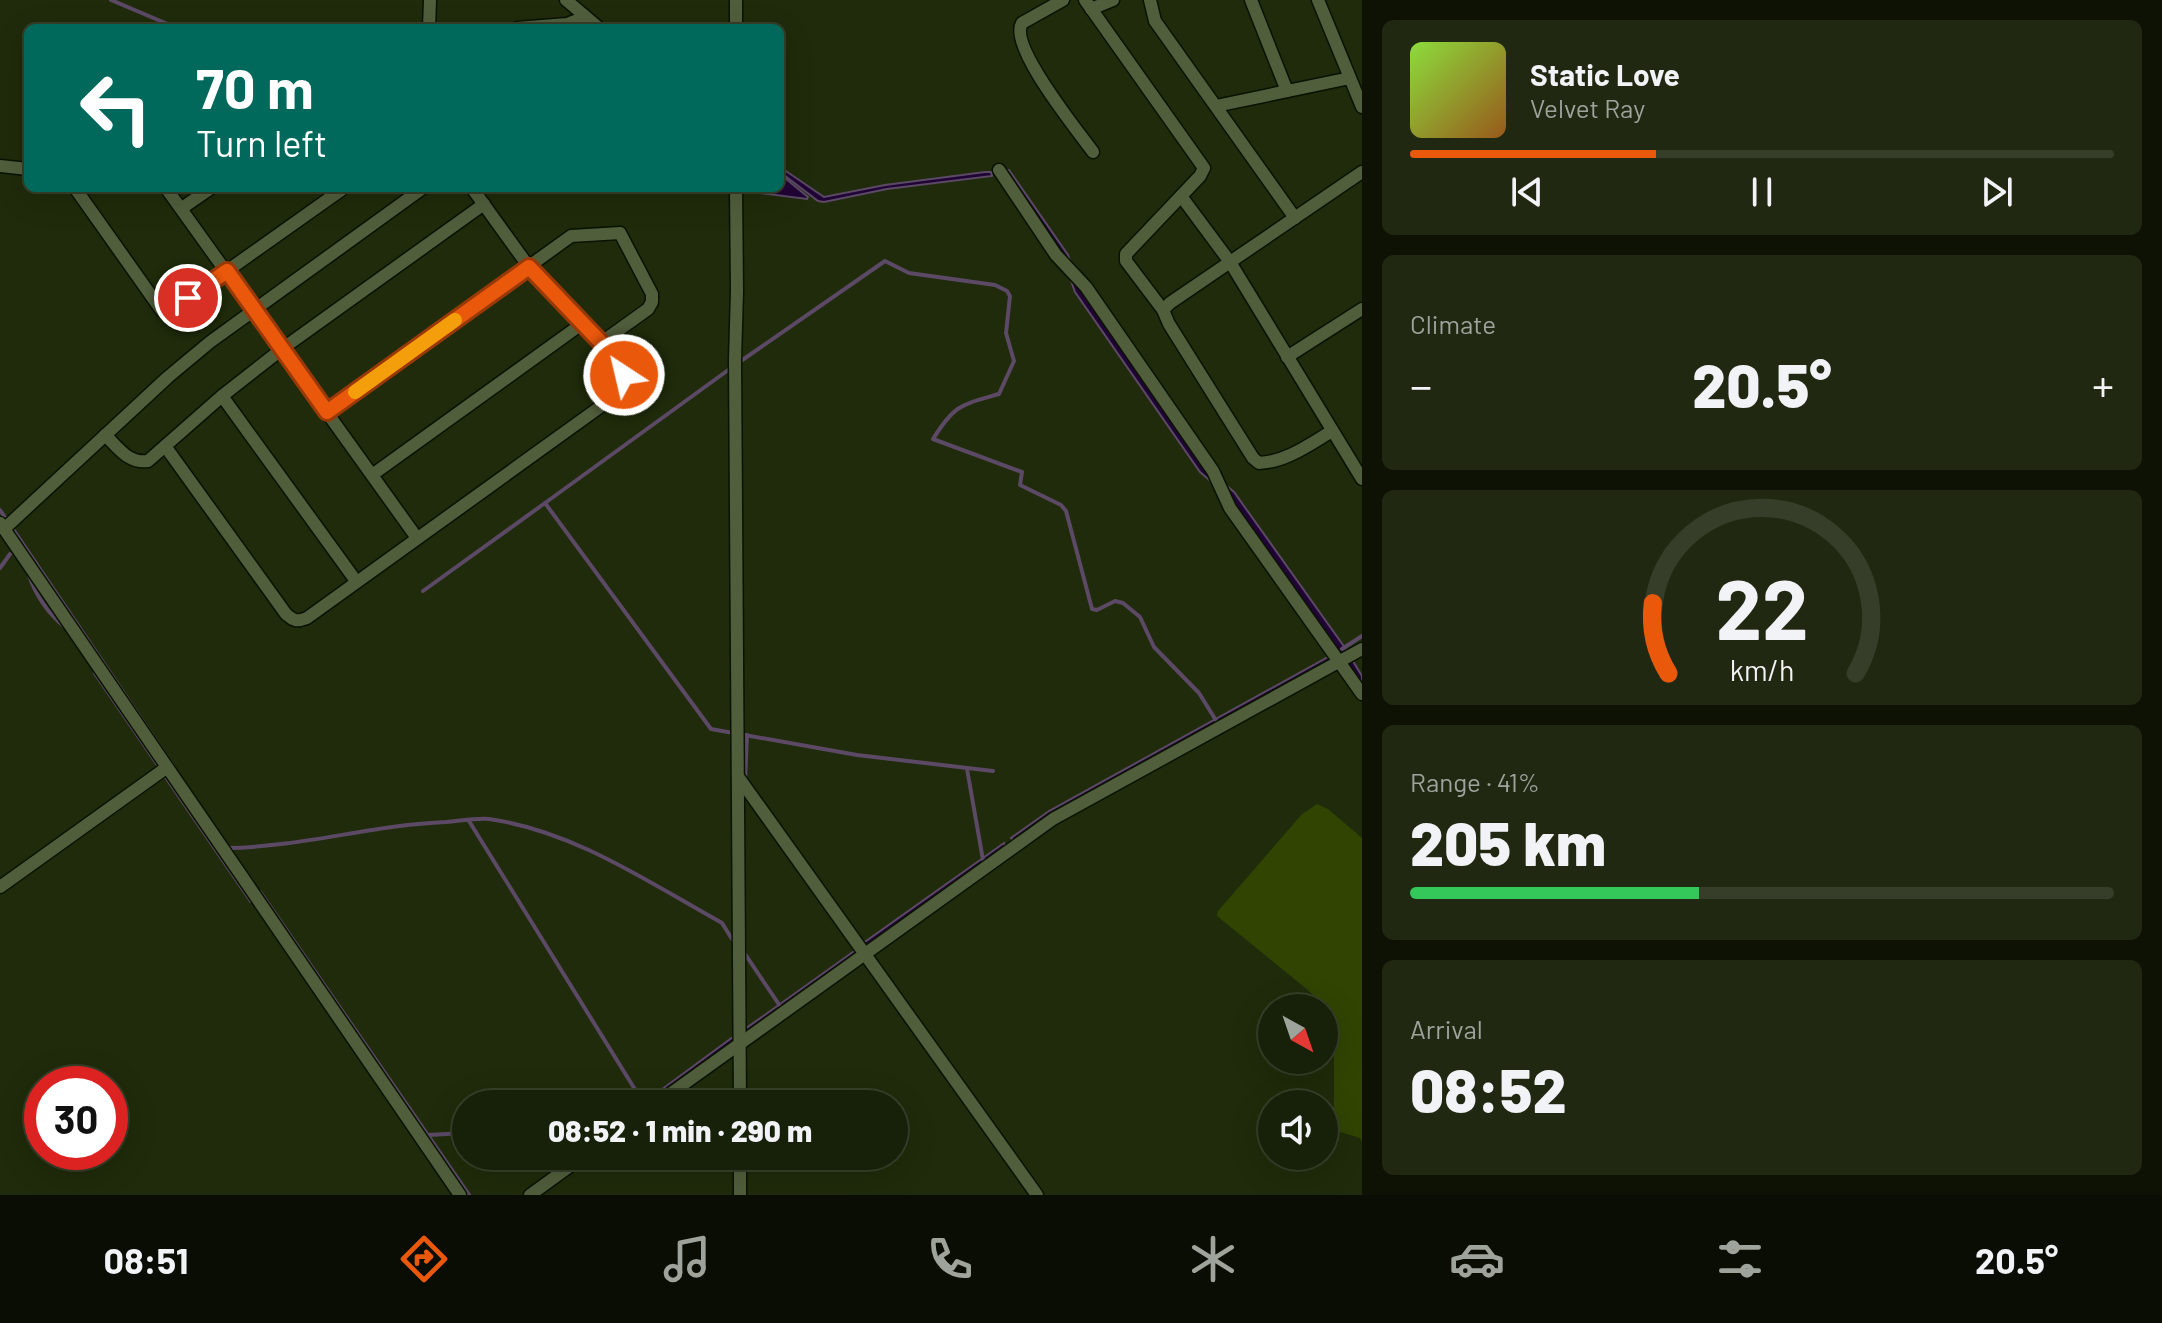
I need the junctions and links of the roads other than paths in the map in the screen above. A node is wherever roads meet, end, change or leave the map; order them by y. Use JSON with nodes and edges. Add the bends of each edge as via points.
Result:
{"nodes":[{"id":1,"x":430,"y":0,"type":"edge"},
{"id":2,"x":566,"y":0,"type":"edge"},
{"id":3,"x":736,"y":0,"type":"edge"},
{"id":4,"x":1063,"y":0,"type":"edge"},
{"id":5,"x":1113,"y":0,"type":"edge"},
{"id":6,"x":1150,"y":0,"type":"edge"},
{"id":7,"x":1251,"y":0,"type":"edge"},
{"id":8,"x":1318,"y":0,"type":"edge"},
{"id":9,"x":1088,"y":4,"type":"edge"},
{"id":10,"x":585,"y":17,"type":"junction"},
{"id":11,"x":429,"y":24,"type":"edge"},
{"id":12,"x":567,"y":24,"type":"edge"},
{"id":13,"x":594,"y":24,"type":"edge"},
{"id":14,"x":736,"y":24,"type":"edge"},
{"id":15,"x":1350,"y":78,"type":"junction"},
{"id":16,"x":1287,"y":91,"type":"junction"},
{"id":17,"x":1216,"y":106,"type":"junction"},
{"id":18,"x":1362,"y":107,"type":"edge"},
{"id":19,"x":1093,"y":152,"type":"dead end"},
{"id":20,"x":0,"y":166,"type":"edge"},
{"id":21,"x":24,"y":169,"type":"edge"},
{"id":22,"x":999,"y":170,"type":"dead end"},
{"id":23,"x":1362,"y":172,"type":"edge"},
{"id":24,"x":78,"y":192,"type":"edge"},
{"id":25,"x":169,"y":192,"type":"edge"},
{"id":26,"x":205,"y":192,"type":"edge"},
{"id":27,"x":338,"y":192,"type":"edge"},
{"id":28,"x":417,"y":192,"type":"edge"},
{"id":29,"x":475,"y":192,"type":"edge"},
{"id":30,"x":736,"y":192,"type":"edge"},
{"id":31,"x":1181,"y":196,"type":"junction"},
{"id":32,"x":484,"y":204,"type":"junction"},
{"id":33,"x":182,"y":208,"type":"junction"},
{"id":34,"x":1295,"y":218,"type":"junction"},
{"id":35,"x":1230,"y":262,"type":"junction"},
{"id":36,"x":529,"y":267,"type":"junction"},
{"id":37,"x":227,"y":271,"type":"junction"},
{"id":38,"x":1362,"y":309,"type":"edge"},
{"id":39,"x":255,"y":310,"type":"junction"},
{"id":40,"x":1163,"y":310,"type":"junction"},
{"id":41,"x":583,"y":323,"type":"junction"},
{"id":42,"x":602,"y":342,"type":"junction"},
{"id":43,"x":282,"y":349,"type":"junction"},
{"id":44,"x":1287,"y":357,"type":"junction"},
{"id":45,"x":222,"y":396,"type":"junction"},
{"id":46,"x":327,"y":412,"type":"junction"},
{"id":47,"x":1332,"y":431,"type":"junction"},
{"id":48,"x":105,"y":435,"type":"junction"},
{"id":49,"x":165,"y":446,"type":"junction"},
{"id":50,"x":372,"y":475,"type":"junction"},
{"id":51,"x":1362,"y":479,"type":"edge"},
{"id":52,"x":2,"y":526,"type":"edge"},
{"id":53,"x":417,"y":538,"type":"junction"},
{"id":54,"x":356,"y":581,"type":"junction"},
{"id":55,"x":1345,"y":656,"type":"edge"},
{"id":56,"x":1362,"y":694,"type":"edge"},
{"id":57,"x":166,"y":768,"type":"junction"},
{"id":58,"x":739,"y":778,"type":"junction"},
{"id":59,"x":0,"y":887,"type":"edge"},
{"id":60,"x":865,"y":953,"type":"junction"},
{"id":61,"x":740,"y":1043,"type":"junction"},
{"id":62,"x":675,"y":1090,"type":"edge"},
{"id":63,"x":740,"y":1090,"type":"edge"},
{"id":64,"x":565,"y":1170,"type":"edge"},
{"id":65,"x":740,"y":1170,"type":"edge"},
{"id":66,"x":460,"y":1195,"type":"edge"},
{"id":67,"x":530,"y":1195,"type":"edge"},
{"id":68,"x":740,"y":1195,"type":"edge"},
{"id":69,"x":1037,"y":1195,"type":"edge"}],
"edges":[{"from":1,"to":11,"type":"street"},
{"from":2,"to":10,"type":"street"},
{"from":3,"to":14,"type":"street"},
{"from":4,"to":19,"type":"street","via":[[1022,23],[1019,33],[1031,64]]},
{"from":5,"to":9,"type":"street"},
{"from":6,"to":17,"type":"street","via":[[1155,21]]},
{"from":7,"to":16,"type":"street"},
{"from":8,"to":15,"type":"street"},
{"from":9,"to":31,"type":"street","via":[[1200,161],[1204,171]]},
{"from":10,"to":12,"type":"street"},
{"from":10,"to":13,"type":"street"},
{"from":15,"to":16,"type":"street"},
{"from":15,"to":18,"type":"street"},
{"from":16,"to":17,"type":"street"},
{"from":17,"to":34,"type":"street"},
{"from":20,"to":21,"type":"street"},
{"from":22,"to":55,"type":"street","via":[[1213,471],[1223,495]]},
{"from":23,"to":34,"type":"street"},
{"from":24,"to":37,"type":"street","via":[[162,311],[169,312]]},
{"from":25,"to":33,"type":"street"},
{"from":26,"to":33,"type":"street"},
{"from":27,"to":37,"type":"street"},
{"from":28,"to":39,"type":"street"},
{"from":29,"to":32,"type":"street"},
{"from":30,"to":58,"type":"street"},
{"from":31,"to":35,"type":"street"},
{"from":31,"to":40,"type":"street","via":[[1126,254]]},
{"from":32,"to":36,"type":"street"},
{"from":32,"to":43,"type":"street"},
{"from":33,"to":37,"type":"street"},
{"from":34,"to":35,"type":"street"},
{"from":35,"to":40,"type":"street"},
{"from":35,"to":44,"type":"street"},
{"from":36,"to":41,"type":"street"},
{"from":36,"to":42,"type":"street","via":[[571,236],[620,233],[652,302]]},
{"from":36,"to":46,"type":"street"},
{"from":37,"to":39,"type":"street"},
{"from":38,"to":44,"type":"street"},
{"from":39,"to":43,"type":"street"},
{"from":39,"to":48,"type":"street","via":[[168,377]]},
{"from":40,"to":47,"type":"street","via":[[1259,463],[1299,450]]},
{"from":41,"to":42,"type":"street"},
{"from":41,"to":50,"type":"street"},
{"from":42,"to":53,"type":"street","via":[[622,365],[624,382],[618,394]]},
{"from":43,"to":45,"type":"street"},
{"from":43,"to":46,"type":"street"},
{"from":44,"to":47,"type":"street"},
{"from":45,"to":49,"type":"street"},
{"from":45,"to":54,"type":"street"},
{"from":46,"to":50,"type":"street"},
{"from":47,"to":51,"type":"street"},
{"from":48,"to":49,"type":"street","via":[[133,461],[148,461]]},
{"from":48,"to":52,"type":"street"},
{"from":49,"to":54,"type":"street","via":[[292,619],[307,618]]},
{"from":50,"to":53,"type":"street"},
{"from":52,"to":57,"type":"street"},
{"from":53,"to":54,"type":"street"},
{"from":55,"to":56,"type":"street"},
{"from":55,"to":60,"type":"street","via":[[1053,819]]},
{"from":57,"to":59,"type":"street"},
{"from":57,"to":66,"type":"street"},
{"from":58,"to":60,"type":"street"},
{"from":58,"to":61,"type":"street"},
{"from":60,"to":61,"type":"street"},
{"from":60,"to":69,"type":"street"},
{"from":61,"to":62,"type":"street"},
{"from":61,"to":63,"type":"street"},
{"from":64,"to":67,"type":"street"},
{"from":65,"to":68,"type":"street"}]}
